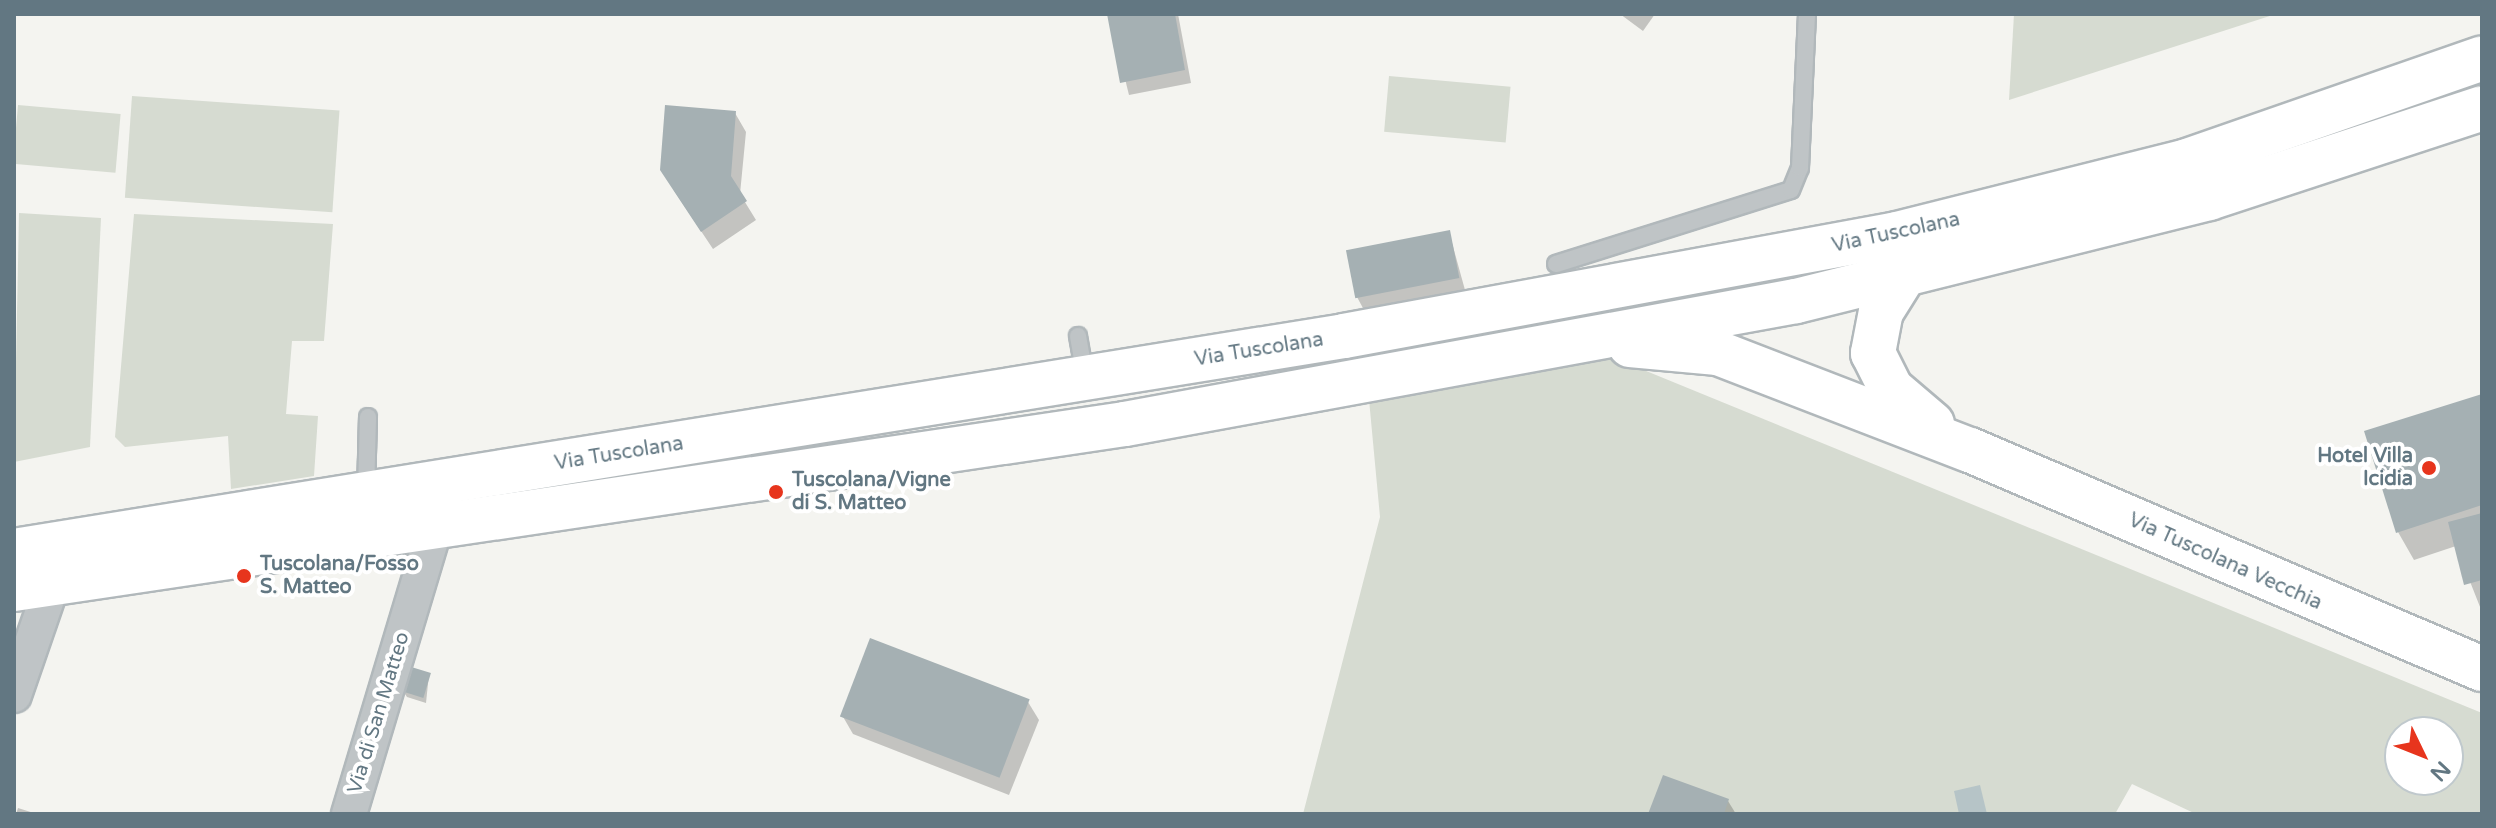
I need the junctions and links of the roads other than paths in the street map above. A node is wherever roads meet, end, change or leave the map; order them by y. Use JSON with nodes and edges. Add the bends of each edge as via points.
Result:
{"nodes":[{"id":1,"x":1807,"y":14,"type":"edge"},
{"id":2,"x":2482,"y":58,"type":"edge"},
{"id":3,"x":2482,"y":108,"type":"edge"},
{"id":4,"x":1549,"y":248,"type":"dead end"},
{"id":5,"x":1902,"y":278,"type":"junction"},
{"id":6,"x":1564,"y":301,"type":"junction"},
{"id":7,"x":368,"y":417,"type":"dead end"},
{"id":8,"x":1970,"y":450,"type":"junction"},
{"id":9,"x":366,"y":495,"type":"junction"},
{"id":10,"x":437,"y":521,"type":"junction"},
{"id":11,"x":14,"y":551,"type":"edge"},
{"id":12,"x":33,"y":586,"type":"edge"},
{"id":13,"x":2482,"y":669,"type":"edge"},
{"id":14,"x":14,"y":695,"type":"edge"},
{"id":15,"x":349,"y":814,"type":"edge"}],
"edges":[{"from":1,"to":6,"type":"lane","via":[[1800,168],[1791,190]]},
{"from":2,"to":6,"type":"main road","name":"Via Tuscolana","via":[[2235,146],[2066,195]]},
{"from":3,"to":5,"type":"main road","name":"Via Tuscolana","via":[[2209,198]]},
{"from":4,"to":6,"type":"lane"},
{"from":5,"to":6,"type":"main road","name":"Via Tuscolana"},
{"from":5,"to":8,"type":"main road","via":[[1876,325],[1876,367],[1903,402]]},
{"from":6,"to":8,"type":"main road","via":[[1718,353]]},
{"from":6,"to":9,"type":"main road","name":"Via Tuscolana","via":[[1082,357]]},
{"from":6,"to":10,"type":"main road","name":"Via Tuscolana","via":[[1125,424]]},
{"from":7,"to":9,"type":"lane"},
{"from":8,"to":13,"type":"main road","name":"Via Tuscolana Vecchia"},
{"from":9,"to":11,"type":"main road","name":"Via Tuscolana"},
{"from":10,"to":12,"type":"main road","name":"Via Tuscolana"},
{"from":10,"to":15,"type":"street","name":"Via di San Matteo"},
{"from":12,"to":14,"type":"street"}]}
